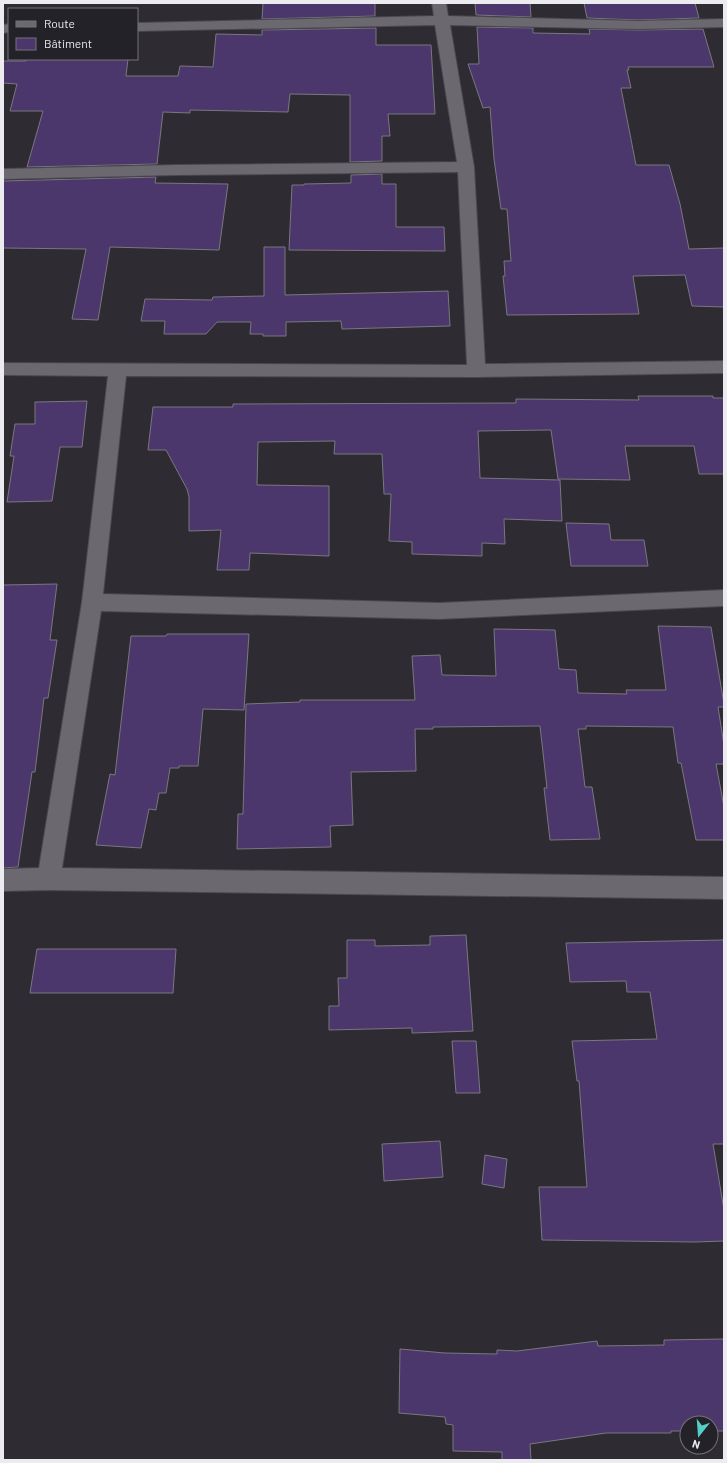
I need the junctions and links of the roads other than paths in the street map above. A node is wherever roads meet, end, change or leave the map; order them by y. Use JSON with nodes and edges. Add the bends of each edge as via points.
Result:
{"nodes":[{"id":1,"x":439,"y":3,"type":"edge"},
{"id":2,"x":442,"y":21,"type":"junction"},
{"id":3,"x":724,"y":23,"type":"edge"},
{"id":4,"x":138,"y":27,"type":"edge"},
{"id":5,"x":466,"y":167,"type":"junction"},
{"id":6,"x":3,"y":174,"type":"edge"},
{"id":7,"x":724,"y":367,"type":"edge"},
{"id":8,"x":118,"y":369,"type":"junction"},
{"id":9,"x":3,"y":370,"type":"edge"},
{"id":10,"x":476,"y":371,"type":"junction"},
{"id":11,"x":724,"y":598,"type":"edge"},
{"id":12,"x":92,"y":602,"type":"junction"},
{"id":13,"x":3,"y":880,"type":"edge"},
{"id":14,"x":49,"y":880,"type":"junction"},
{"id":15,"x":724,"y":888,"type":"edge"}],
"edges":[{"from":1,"to":2,"type":"street"},
{"from":2,"to":3,"type":"street","via":[[638,25]]},
{"from":2,"to":4,"type":"street"},
{"from":2,"to":5,"type":"street"},
{"from":5,"to":6,"type":"street"},
{"from":5,"to":10,"type":"street"},
{"from":7,"to":10,"type":"street"},
{"from":8,"to":9,"type":"street"},
{"from":8,"to":10,"type":"street"},
{"from":8,"to":12,"type":"street"},
{"from":11,"to":12,"type":"street","via":[[439,611]]},
{"from":12,"to":14,"type":"street"},
{"from":13,"to":14,"type":"street"},
{"from":14,"to":15,"type":"street"}]}
